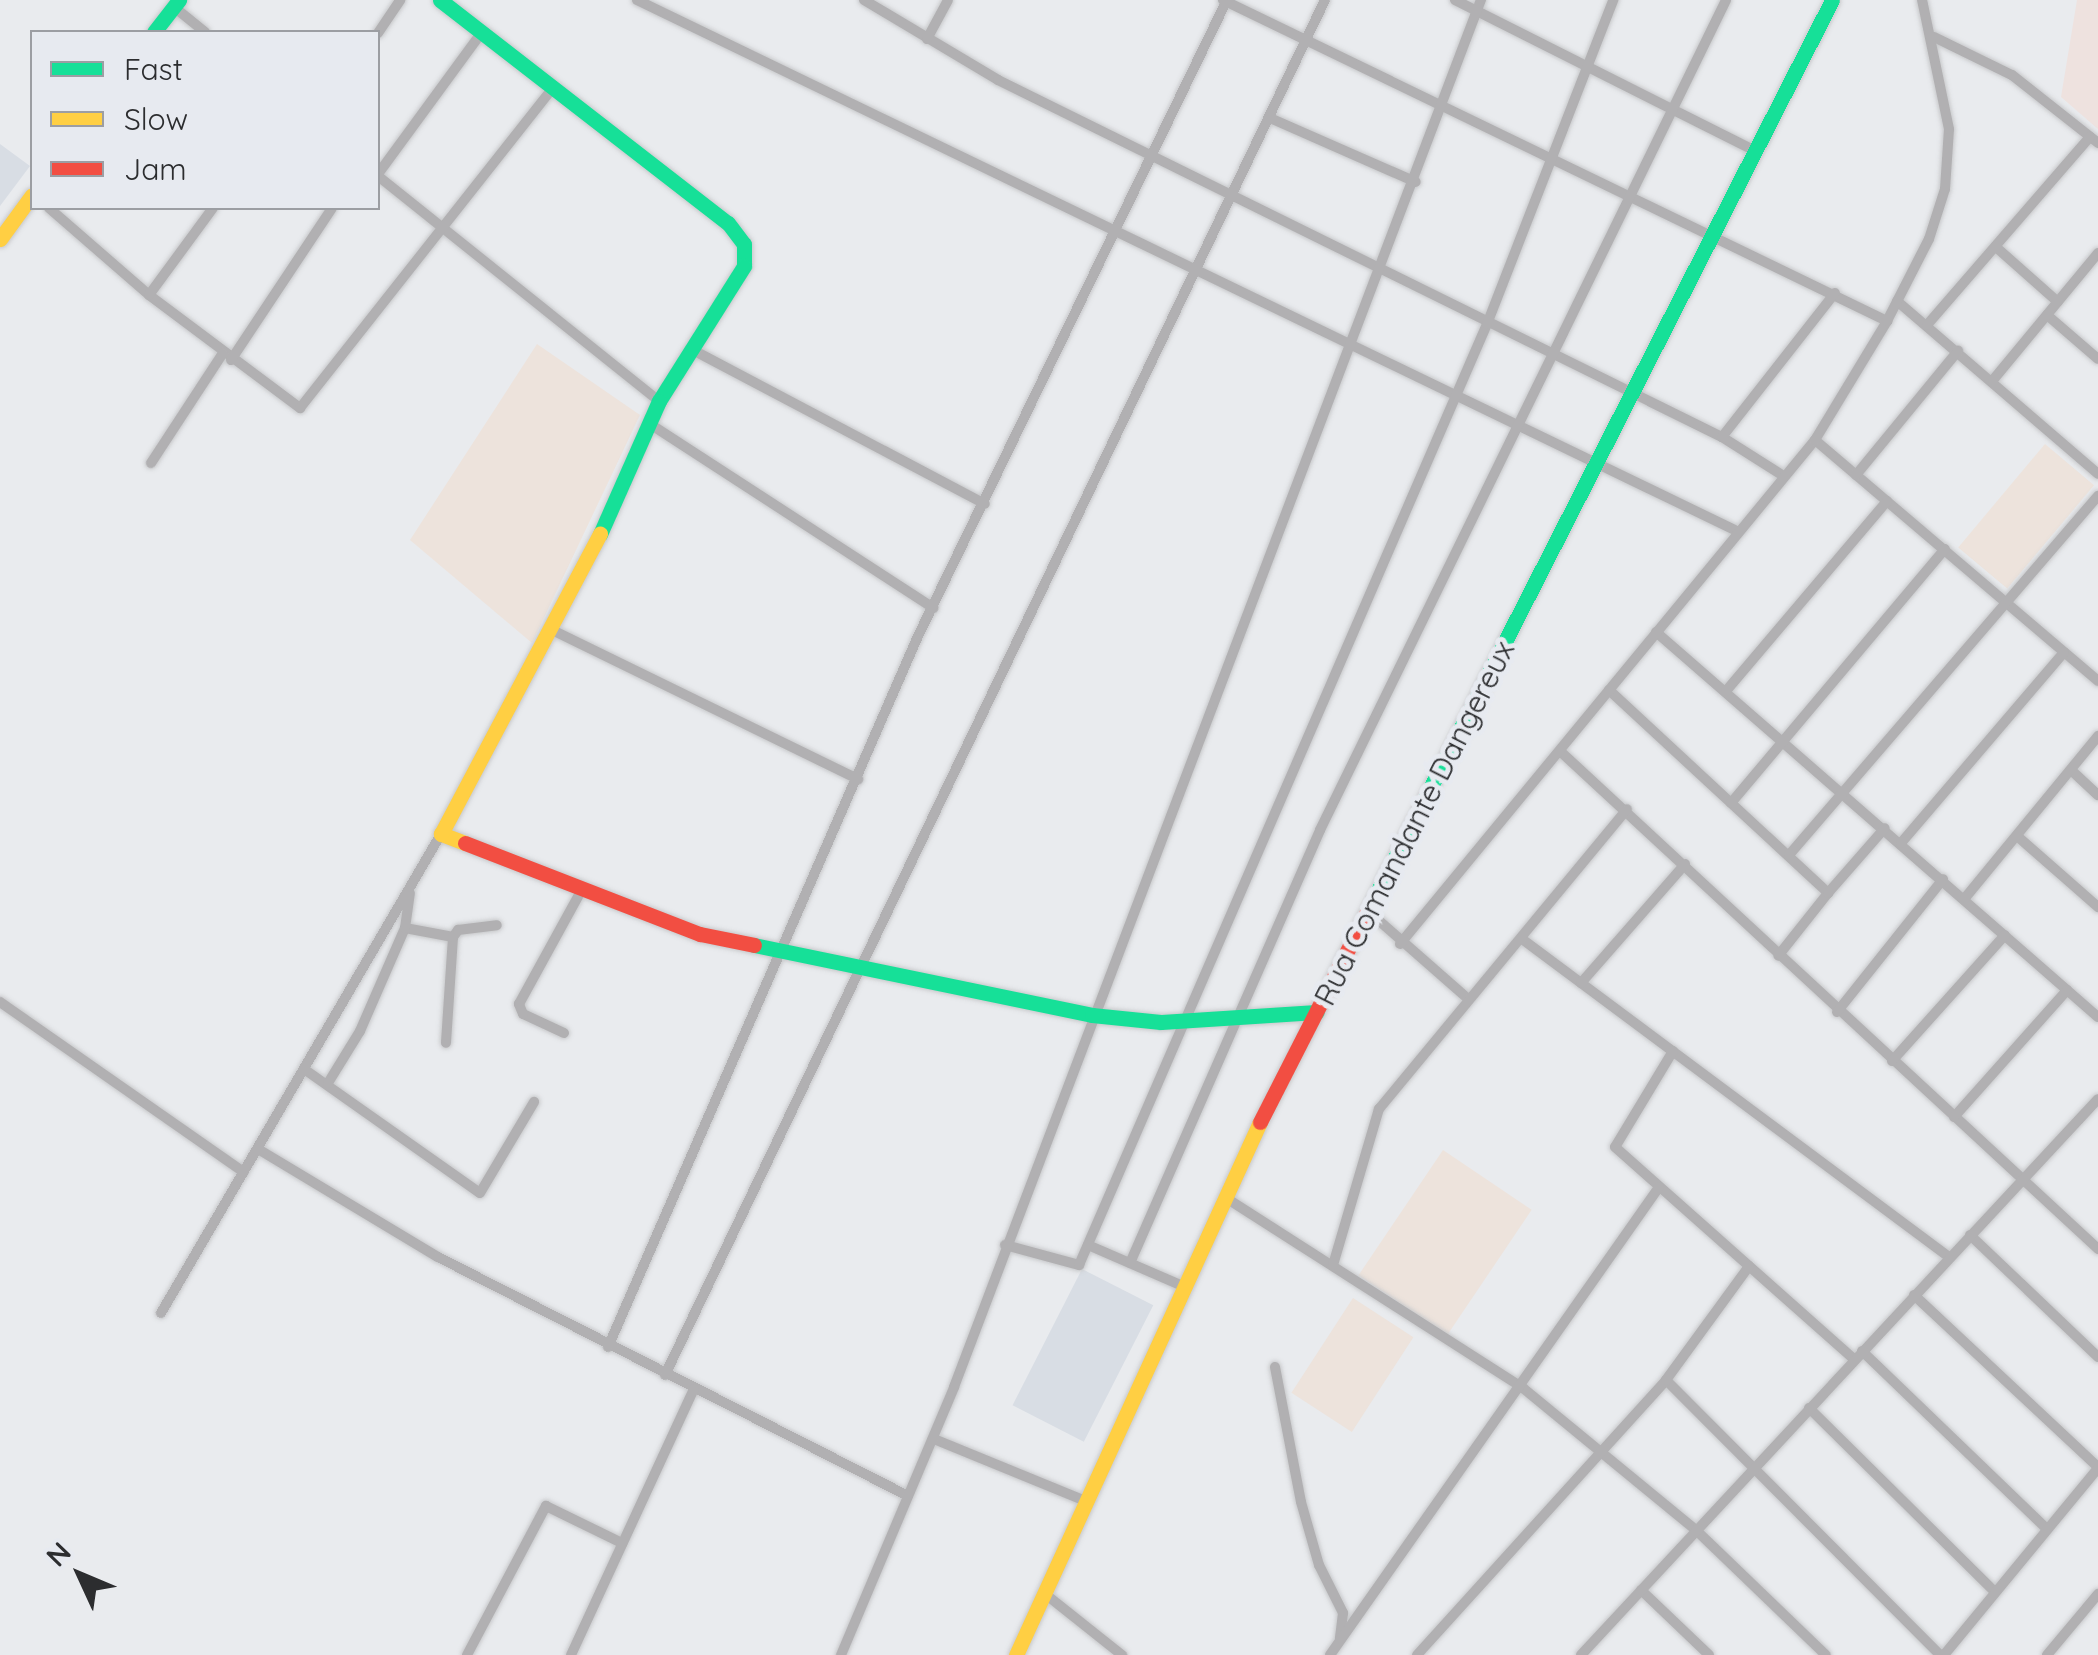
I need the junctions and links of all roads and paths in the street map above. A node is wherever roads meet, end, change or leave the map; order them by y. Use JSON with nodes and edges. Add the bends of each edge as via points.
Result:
{"nodes":[{"id":1,"x":400,"y":0,"type":"edge"},
{"id":2,"x":440,"y":0,"type":"edge"},
{"id":3,"x":637,"y":0,"type":"edge"},
{"id":4,"x":864,"y":0,"type":"edge"},
{"id":5,"x":948,"y":0,"type":"edge"},
{"id":6,"x":1325,"y":0,"type":"edge"},
{"id":7,"x":1456,"y":0,"type":"edge"},
{"id":8,"x":1613,"y":0,"type":"edge"},
{"id":9,"x":1726,"y":0,"type":"edge"},
{"id":10,"x":1832,"y":0,"type":"edge"},
{"id":11,"x":1922,"y":0,"type":"edge"},
{"id":12,"x":1226,"y":1,"type":"edge"},
{"id":13,"x":176,"y":4,"type":"edge"},
{"id":14,"x":1479,"y":5,"type":"edge"},
{"id":15,"x":156,"y":30,"type":"edge"},
{"id":16,"x":203,"y":30,"type":"edge"},
{"id":17,"x":380,"y":30,"type":"edge"},
{"id":18,"x":482,"y":32,"type":"junction"},
{"id":19,"x":1934,"y":37,"type":"junction"},
{"id":20,"x":927,"y":39,"type":"junction"},
{"id":21,"x":1308,"y":40,"type":"junction"},
{"id":22,"x":1590,"y":66,"type":"junction"},
{"id":23,"x":554,"y":85,"type":"junction"},
{"id":24,"x":1442,"y":104,"type":"junction"},
{"id":25,"x":1672,"y":108,"type":"junction"},
{"id":26,"x":1270,"y":118,"type":"junction"},
{"id":27,"x":2094,"y":140,"type":"edge"},
{"id":28,"x":1753,"y":150,"type":"junction"},
{"id":29,"x":1554,"y":156,"type":"junction"},
{"id":30,"x":1154,"y":158,"type":"junction"},
{"id":31,"x":380,"y":172,"type":"edge"},
{"id":32,"x":380,"y":177,"type":"edge"},
{"id":33,"x":1416,"y":182,"type":"junction"},
{"id":34,"x":1632,"y":195,"type":"junction"},
{"id":35,"x":1230,"y":197,"type":"junction"},
{"id":36,"x":30,"y":198,"type":"edge"},
{"id":37,"x":51,"y":210,"type":"edge"},
{"id":38,"x":212,"y":210,"type":"edge"},
{"id":39,"x":331,"y":210,"type":"edge"},
{"id":40,"x":444,"y":226,"type":"junction"},
{"id":41,"x":1117,"y":229,"type":"junction"},
{"id":42,"x":1713,"y":233,"type":"junction"},
{"id":43,"x":0,"y":239,"type":"edge"},
{"id":44,"x":1997,"y":248,"type":"junction"},
{"id":45,"x":2098,"y":254,"type":"edge"},
{"id":46,"x":1196,"y":267,"type":"junction"},
{"id":47,"x":1381,"y":272,"type":"junction"},
{"id":48,"x":1835,"y":293,"type":"junction"},
{"id":49,"x":150,"y":295,"type":"junction"},
{"id":50,"x":1897,"y":302,"type":"junction"},
{"id":51,"x":2058,"y":302,"type":"junction"},
{"id":52,"x":2047,"y":315,"type":"junction"},
{"id":53,"x":1887,"y":321,"type":"junction"},
{"id":54,"x":1486,"y":324,"type":"junction"},
{"id":55,"x":1926,"y":325,"type":"junction"},
{"id":56,"x":1352,"y":346,"type":"junction"},
{"id":57,"x":691,"y":350,"type":"junction"},
{"id":58,"x":1958,"y":351,"type":"junction"},
{"id":59,"x":227,"y":356,"type":"junction"},
{"id":60,"x":1554,"y":356,"type":"junction"},
{"id":61,"x":2098,"y":360,"type":"edge"},
{"id":62,"x":1993,"y":380,"type":"junction"},
{"id":63,"x":1632,"y":395,"type":"junction"},
{"id":64,"x":1456,"y":396,"type":"junction"},
{"id":65,"x":659,"y":401,"type":"junction"},
{"id":66,"x":650,"y":424,"type":"junction"},
{"id":67,"x":1520,"y":425,"type":"junction"},
{"id":68,"x":1722,"y":437,"type":"junction"},
{"id":69,"x":1816,"y":440,"type":"junction"},
{"id":70,"x":1598,"y":462,"type":"junction"},
{"id":71,"x":151,"y":463,"type":"dead end"},
{"id":72,"x":1782,"y":474,"type":"junction"},
{"id":73,"x":2098,"y":474,"type":"edge"},
{"id":74,"x":1856,"y":475,"type":"junction"},
{"id":75,"x":2098,"y":496,"type":"edge"},
{"id":76,"x":1887,"y":501,"type":"junction"},
{"id":77,"x":984,"y":504,"type":"junction"},
{"id":78,"x":1735,"y":530,"type":"junction"},
{"id":79,"x":1945,"y":549,"type":"junction"},
{"id":80,"x":2009,"y":603,"type":"junction"},
{"id":81,"x":933,"y":608,"type":"junction"},
{"id":82,"x":550,"y":629,"type":"junction"},
{"id":83,"x":1656,"y":632,"type":"junction"},
{"id":84,"x":2064,"y":652,"type":"junction"},
{"id":85,"x":2098,"y":662,"type":"edge"},
{"id":86,"x":2093,"y":677,"type":"edge"},
{"id":87,"x":1609,"y":690,"type":"junction"},
{"id":88,"x":1726,"y":691,"type":"junction"},
{"id":89,"x":2098,"y":736,"type":"edge"},
{"id":90,"x":1783,"y":740,"type":"junction"},
{"id":91,"x":1561,"y":752,"type":"junction"},
{"id":92,"x":2071,"y":770,"type":"junction"},
{"id":93,"x":858,"y":779,"type":"junction"},
{"id":94,"x":1844,"y":792,"type":"junction"},
{"id":95,"x":2098,"y":795,"type":"edge"},
{"id":96,"x":1731,"y":802,"type":"junction"},
{"id":97,"x":1627,"y":808,"type":"junction"},
{"id":98,"x":1884,"y":828,"type":"junction"},
{"id":99,"x":440,"y":834,"type":"junction"},
{"id":100,"x":2016,"y":836,"type":"junction"},
{"id":101,"x":1901,"y":843,"type":"junction"},
{"id":102,"x":1789,"y":854,"type":"junction"},
{"id":103,"x":1685,"y":864,"type":"junction"},
{"id":104,"x":1943,"y":878,"type":"junction"},
{"id":105,"x":412,"y":884,"type":"junction"},
{"id":106,"x":580,"y":893,"type":"junction"},
{"id":107,"x":1828,"y":893,"type":"junction"},
{"id":108,"x":1965,"y":898,"type":"junction"},
{"id":109,"x":2098,"y":906,"type":"edge"},
{"id":110,"x":1368,"y":911,"type":"junction"},
{"id":111,"x":498,"y":925,"type":"dead end"},
{"id":112,"x":404,"y":928,"type":"junction"},
{"id":113,"x":2005,"y":935,"type":"junction"},
{"id":114,"x":454,"y":938,"type":"junction"},
{"id":115,"x":1522,"y":939,"type":"junction"},
{"id":116,"x":1400,"y":944,"type":"junction"},
{"id":117,"x":782,"y":951,"type":"junction"},
{"id":118,"x":1778,"y":956,"type":"junction"},
{"id":119,"x":858,"y":964,"type":"junction"},
{"id":120,"x":1581,"y":983,"type":"junction"},
{"id":121,"x":2067,"y":990,"type":"junction"},
{"id":122,"x":1468,"y":998,"type":"junction"},
{"id":123,"x":0,"y":1002,"type":"edge"},
{"id":124,"x":1318,"y":1012,"type":"junction"},
{"id":125,"x":1837,"y":1012,"type":"junction"},
{"id":126,"x":1092,"y":1015,"type":"junction"},
{"id":127,"x":1240,"y":1015,"type":"junction"},
{"id":128,"x":1188,"y":1018,"type":"junction"},
{"id":129,"x":2098,"y":1018,"type":"edge"},
{"id":130,"x":564,"y":1033,"type":"dead end"},
{"id":131,"x":446,"y":1043,"type":"dead end"},
{"id":132,"x":1673,"y":1051,"type":"junction"},
{"id":133,"x":1892,"y":1062,"type":"junction"},
{"id":134,"x":304,"y":1069,"type":"junction"},
{"id":135,"x":328,"y":1084,"type":"junction"},
{"id":136,"x":2098,"y":1099,"type":"edge"},
{"id":137,"x":534,"y":1102,"type":"dead end"},
{"id":138,"x":1954,"y":1118,"type":"junction"},
{"id":139,"x":258,"y":1149,"type":"junction"},
{"id":140,"x":244,"y":1172,"type":"junction"},
{"id":141,"x":2022,"y":1179,"type":"junction"},
{"id":142,"x":1660,"y":1187,"type":"junction"},
{"id":143,"x":1226,"y":1198,"type":"junction"},
{"id":144,"x":1970,"y":1235,"type":"junction"},
{"id":145,"x":1006,"y":1245,"type":"junction"},
{"id":146,"x":1088,"y":1245,"type":"junction"},
{"id":147,"x":2098,"y":1249,"type":"edge"},
{"id":148,"x":1949,"y":1257,"type":"junction"},
{"id":149,"x":1130,"y":1263,"type":"junction"},
{"id":150,"x":1332,"y":1265,"type":"junction"},
{"id":151,"x":1749,"y":1266,"type":"junction"},
{"id":152,"x":1185,"y":1287,"type":"junction"},
{"id":153,"x":1914,"y":1295,"type":"junction"},
{"id":154,"x":161,"y":1312,"type":"dead end"},
{"id":155,"x":608,"y":1346,"type":"junction"},
{"id":156,"x":1858,"y":1355,"type":"junction"},
{"id":157,"x":2098,"y":1358,"type":"edge"},
{"id":158,"x":1275,"y":1367,"type":"dead end"},
{"id":159,"x":665,"y":1375,"type":"junction"},
{"id":160,"x":1666,"y":1380,"type":"junction"},
{"id":161,"x":1523,"y":1388,"type":"junction"},
{"id":162,"x":694,"y":1389,"type":"junction"},
{"id":163,"x":1809,"y":1408,"type":"junction"},
{"id":164,"x":934,"y":1438,"type":"junction"},
{"id":165,"x":1605,"y":1451,"type":"junction"},
{"id":166,"x":1754,"y":1468,"type":"junction"},
{"id":167,"x":2098,"y":1468,"type":"edge"},
{"id":168,"x":908,"y":1496,"type":"junction"},
{"id":169,"x":1085,"y":1501,"type":"junction"},
{"id":170,"x":2046,"y":1528,"type":"junction"},
{"id":171,"x":1696,"y":1530,"type":"junction"},
{"id":172,"x":622,"y":1543,"type":"junction"},
{"id":173,"x":1640,"y":1590,"type":"junction"},
{"id":174,"x":1996,"y":1592,"type":"junction"},
{"id":175,"x":1044,"y":1593,"type":"junction"},
{"id":176,"x":2098,"y":1594,"type":"edge"},
{"id":177,"x":1340,"y":1642,"type":"junction"},
{"id":178,"x":842,"y":1652,"type":"edge"},
{"id":179,"x":1589,"y":1652,"type":"edge"},
{"id":180,"x":467,"y":1655,"type":"edge"},
{"id":181,"x":572,"y":1655,"type":"edge"},
{"id":182,"x":858,"y":1655,"type":"edge"},
{"id":183,"x":1016,"y":1655,"type":"edge"},
{"id":184,"x":1122,"y":1655,"type":"edge"},
{"id":185,"x":1330,"y":1655,"type":"edge"},
{"id":186,"x":1417,"y":1655,"type":"edge"},
{"id":187,"x":1709,"y":1655,"type":"edge"},
{"id":188,"x":1826,"y":1655,"type":"edge"},
{"id":189,"x":1942,"y":1655,"type":"edge"},
{"id":190,"x":2047,"y":1655,"type":"edge"}],
"edges":[{"from":1,"to":17,"type":"street"},
{"from":2,"to":18,"type":"street"},
{"from":3,"to":41,"type":"street"},
{"from":4,"to":20,"type":"street"},
{"from":5,"to":20,"type":"street"},
{"from":6,"to":21,"type":"street"},
{"from":7,"to":14,"type":"street"},
{"from":8,"to":22,"type":"street"},
{"from":9,"to":25,"type":"street"},
{"from":10,"to":28,"type":"street","name":"Rua Comandante Dangereux"},
{"from":11,"to":19,"type":"street"},
{"from":12,"to":21,"type":"street"},
{"from":12,"to":30,"type":"street"},
{"from":13,"to":15,"type":"street"},
{"from":13,"to":16,"type":"street"},
{"from":14,"to":22,"type":"street"},
{"from":14,"to":24,"type":"street"},
{"from":18,"to":23,"type":"street"},
{"from":18,"to":31,"type":"street"},
{"from":19,"to":27,"type":"street","via":[[2012,74]]},
{"from":19,"to":50,"type":"street","via":[[1949,129],[1945,188]]},
{"from":20,"to":30,"type":"street"},
{"from":21,"to":24,"type":"street"},
{"from":21,"to":26,"type":"street"},
{"from":22,"to":25,"type":"street"},
{"from":22,"to":29,"type":"street"},
{"from":23,"to":40,"type":"street"},
{"from":23,"to":57,"type":"street","via":[[728,223],[744,244],[744,266]]},
{"from":24,"to":29,"type":"street"},
{"from":24,"to":33,"type":"street"},
{"from":25,"to":28,"type":"street"},
{"from":25,"to":34,"type":"street"},
{"from":26,"to":33,"type":"street"},
{"from":26,"to":35,"type":"street"},
{"from":27,"to":44,"type":"street"},
{"from":28,"to":42,"type":"street","name":"Rua Comandante Dangereux"},
{"from":29,"to":34,"type":"street"},
{"from":29,"to":54,"type":"street"},
{"from":30,"to":35,"type":"street"},
{"from":30,"to":41,"type":"street"},
{"from":32,"to":40,"type":"street"},
{"from":33,"to":47,"type":"street"},
{"from":34,"to":42,"type":"street"},
{"from":34,"to":60,"type":"street"},
{"from":35,"to":46,"type":"street"},
{"from":35,"to":47,"type":"street"},
{"from":36,"to":43,"type":"street"},
{"from":37,"to":49,"type":"street"},
{"from":38,"to":49,"type":"street"},
{"from":39,"to":59,"type":"street"},
{"from":40,"to":59,"type":"street","via":[[300,408]]},
{"from":40,"to":65,"type":"street"},
{"from":41,"to":46,"type":"street"},
{"from":41,"to":77,"type":"street"},
{"from":42,"to":48,"type":"street"},
{"from":42,"to":63,"type":"street","name":"Rua Comandante Dangereux"},
{"from":44,"to":51,"type":"street"},
{"from":44,"to":55,"type":"street"},
{"from":45,"to":51,"type":"street"},
{"from":46,"to":56,"type":"street"},
{"from":46,"to":119,"type":"street"},
{"from":47,"to":54,"type":"street"},
{"from":47,"to":56,"type":"street"},
{"from":48,"to":53,"type":"street"},
{"from":48,"to":68,"type":"street"},
{"from":49,"to":59,"type":"street"},
{"from":50,"to":53,"type":"street"},
{"from":50,"to":55,"type":"street"},
{"from":51,"to":52,"type":"street"},
{"from":52,"to":61,"type":"street"},
{"from":52,"to":62,"type":"street"},
{"from":53,"to":69,"type":"street"},
{"from":54,"to":60,"type":"street"},
{"from":54,"to":64,"type":"street"},
{"from":55,"to":58,"type":"street"},
{"from":56,"to":64,"type":"street"},
{"from":56,"to":126,"type":"street"},
{"from":57,"to":65,"type":"street"},
{"from":57,"to":77,"type":"street"},
{"from":58,"to":62,"type":"street"},
{"from":58,"to":74,"type":"street"},
{"from":59,"to":71,"type":"street"},
{"from":60,"to":63,"type":"street"},
{"from":60,"to":67,"type":"street"},
{"from":62,"to":73,"type":"street"},
{"from":63,"to":68,"type":"street"},
{"from":63,"to":70,"type":"street","name":"Rua Comandante Dangereux"},
{"from":64,"to":67,"type":"street"},
{"from":64,"to":128,"type":"street"},
{"from":65,"to":66,"type":"street"},
{"from":66,"to":81,"type":"street"},
{"from":66,"to":82,"type":"street"},
{"from":67,"to":70,"type":"street"},
{"from":67,"to":127,"type":"street","via":[[1320,830]]},
{"from":68,"to":72,"type":"street"},
{"from":69,"to":72,"type":"street"},
{"from":69,"to":74,"type":"street"},
{"from":70,"to":78,"type":"street"},
{"from":70,"to":110,"type":"street","name":"Rua Comandante Dangereux"},
{"from":72,"to":78,"type":"street"},
{"from":74,"to":76,"type":"street"},
{"from":75,"to":80,"type":"street"},
{"from":76,"to":79,"type":"street"},
{"from":76,"to":88,"type":"street"},
{"from":77,"to":81,"type":"street"},
{"from":78,"to":83,"type":"street"},
{"from":79,"to":80,"type":"street"},
{"from":79,"to":90,"type":"street"},
{"from":80,"to":84,"type":"street"},
{"from":80,"to":94,"type":"street"},
{"from":81,"to":93,"type":"street"},
{"from":82,"to":93,"type":"street"},
{"from":82,"to":99,"type":"street"},
{"from":83,"to":87,"type":"street"},
{"from":83,"to":88,"type":"street"},
{"from":84,"to":86,"type":"street"},
{"from":84,"to":101,"type":"street"},
{"from":85,"to":86,"type":"street"},
{"from":87,"to":91,"type":"street"},
{"from":87,"to":96,"type":"street"},
{"from":88,"to":90,"type":"street"},
{"from":89,"to":92,"type":"street"},
{"from":90,"to":94,"type":"street"},
{"from":90,"to":96,"type":"street"},
{"from":91,"to":97,"type":"street"},
{"from":91,"to":116,"type":"street"},
{"from":92,"to":95,"type":"street"},
{"from":92,"to":100,"type":"street"},
{"from":93,"to":117,"type":"street"},
{"from":94,"to":98,"type":"street"},
{"from":94,"to":102,"type":"street"},
{"from":96,"to":102,"type":"street"},
{"from":97,"to":103,"type":"street"},
{"from":97,"to":115,"type":"street","via":[[1550,894]]},
{"from":98,"to":101,"type":"street"},
{"from":98,"to":107,"type":"street"},
{"from":99,"to":105,"type":"street"},
{"from":99,"to":106,"type":"street"},
{"from":100,"to":108,"type":"street"},
{"from":100,"to":109,"type":"street"},
{"from":101,"to":104,"type":"street"},
{"from":102,"to":107,"type":"street"},
{"from":103,"to":118,"type":"street"},
{"from":103,"to":120,"type":"street"},
{"from":104,"to":108,"type":"street"},
{"from":104,"to":125,"type":"street"},
{"from":105,"to":112,"type":"street"},
{"from":105,"to":134,"type":"street"},
{"from":106,"to":117,"type":"street","via":[[700,934]]},
{"from":106,"to":130,"type":"street","via":[[519,1004],[523,1014]]},
{"from":107,"to":118,"type":"street"},
{"from":108,"to":113,"type":"street"},
{"from":110,"to":116,"type":"street"},
{"from":110,"to":124,"type":"street","name":"Rua Comandante Dangereux"},
{"from":111,"to":114,"type":"street","via":[[458,930]]},
{"from":112,"to":114,"type":"street"},
{"from":112,"to":135,"type":"street","via":[[360,1031]]},
{"from":113,"to":121,"type":"street"},
{"from":113,"to":133,"type":"street"},
{"from":114,"to":131,"type":"street"},
{"from":115,"to":120,"type":"street"},
{"from":115,"to":122,"type":"street"},
{"from":116,"to":122,"type":"street"},
{"from":117,"to":119,"type":"street"},
{"from":117,"to":155,"type":"street"},
{"from":118,"to":125,"type":"street"},
{"from":119,"to":126,"type":"street"},
{"from":119,"to":159,"type":"street"},
{"from":120,"to":132,"type":"street"},
{"from":121,"to":129,"type":"street"},
{"from":121,"to":138,"type":"street"},
{"from":122,"to":150,"type":"street","via":[[1379,1109]]},
{"from":123,"to":140,"type":"street"},
{"from":124,"to":127,"type":"street"},
{"from":124,"to":143,"type":"street","name":"Rua Comandante Dangereux"},
{"from":125,"to":133,"type":"street"},
{"from":126,"to":128,"type":"street"},
{"from":126,"to":145,"type":"street"},
{"from":127,"to":128,"type":"street"},
{"from":127,"to":149,"type":"street"},
{"from":128,"to":146,"type":"street"},
{"from":132,"to":142,"type":"street","via":[[1615,1139],[1620,1152]]},
{"from":132,"to":148,"type":"street"},
{"from":133,"to":138,"type":"street"},
{"from":134,"to":135,"type":"street"},
{"from":134,"to":139,"type":"street"},
{"from":135,"to":137,"type":"street","via":[[480,1193]]},
{"from":136,"to":141,"type":"street"},
{"from":138,"to":141,"type":"street"},
{"from":139,"to":140,"type":"street"},
{"from":139,"to":155,"type":"street","via":[[438,1257]]},
{"from":140,"to":154,"type":"street"},
{"from":141,"to":144,"type":"street"},
{"from":141,"to":147,"type":"street"},
{"from":142,"to":151,"type":"street"},
{"from":142,"to":161,"type":"street"},
{"from":143,"to":150,"type":"street"},
{"from":143,"to":152,"type":"street","name":"Rua Comandante Dangereux"},
{"from":144,"to":148,"type":"street"},
{"from":144,"to":157,"type":"street"},
{"from":145,"to":146,"type":"street","via":[[1076,1267]]},
{"from":145,"to":164,"type":"street"},
{"from":146,"to":149,"type":"street"},
{"from":148,"to":153,"type":"street"},
{"from":149,"to":152,"type":"street"},
{"from":150,"to":161,"type":"street"},
{"from":151,"to":156,"type":"street"},
{"from":151,"to":160,"type":"street"},
{"from":152,"to":169,"type":"street","name":"Rua Comandante Dangereux"},
{"from":153,"to":156,"type":"street"},
{"from":153,"to":167,"type":"street"},
{"from":155,"to":159,"type":"street"},
{"from":156,"to":163,"type":"street"},
{"from":156,"to":170,"type":"street"},
{"from":158,"to":177,"type":"street","via":[[1318,1565],[1344,1613]]},
{"from":159,"to":162,"type":"street"},
{"from":160,"to":165,"type":"street"},
{"from":160,"to":166,"type":"street"},
{"from":161,"to":165,"type":"street"},
{"from":161,"to":177,"type":"street"},
{"from":162,"to":168,"type":"street"},
{"from":162,"to":172,"type":"street"},
{"from":163,"to":166,"type":"street"},
{"from":163,"to":174,"type":"street"},
{"from":164,"to":168,"type":"street"},
{"from":164,"to":169,"type":"street"},
{"from":165,"to":171,"type":"street"},
{"from":165,"to":186,"type":"street"},
{"from":166,"to":171,"type":"street"},
{"from":166,"to":189,"type":"street"},
{"from":167,"to":170,"type":"street"},
{"from":168,"to":178,"type":"street"},
{"from":169,"to":175,"type":"street","name":"Rua Comandante Dangereux"},
{"from":170,"to":174,"type":"street"},
{"from":171,"to":173,"type":"street"},
{"from":171,"to":188,"type":"street"},
{"from":172,"to":180,"type":"street","via":[[546,1506]]},
{"from":172,"to":181,"type":"street"},
{"from":173,"to":179,"type":"street"},
{"from":173,"to":187,"type":"street"},
{"from":174,"to":189,"type":"street"},
{"from":175,"to":183,"type":"street","name":"Rua Comandante Dangereux"},
{"from":175,"to":184,"type":"street"},
{"from":176,"to":190,"type":"street"},
{"from":177,"to":185,"type":"street"},
{"from":178,"to":182,"type":"street"}]}
